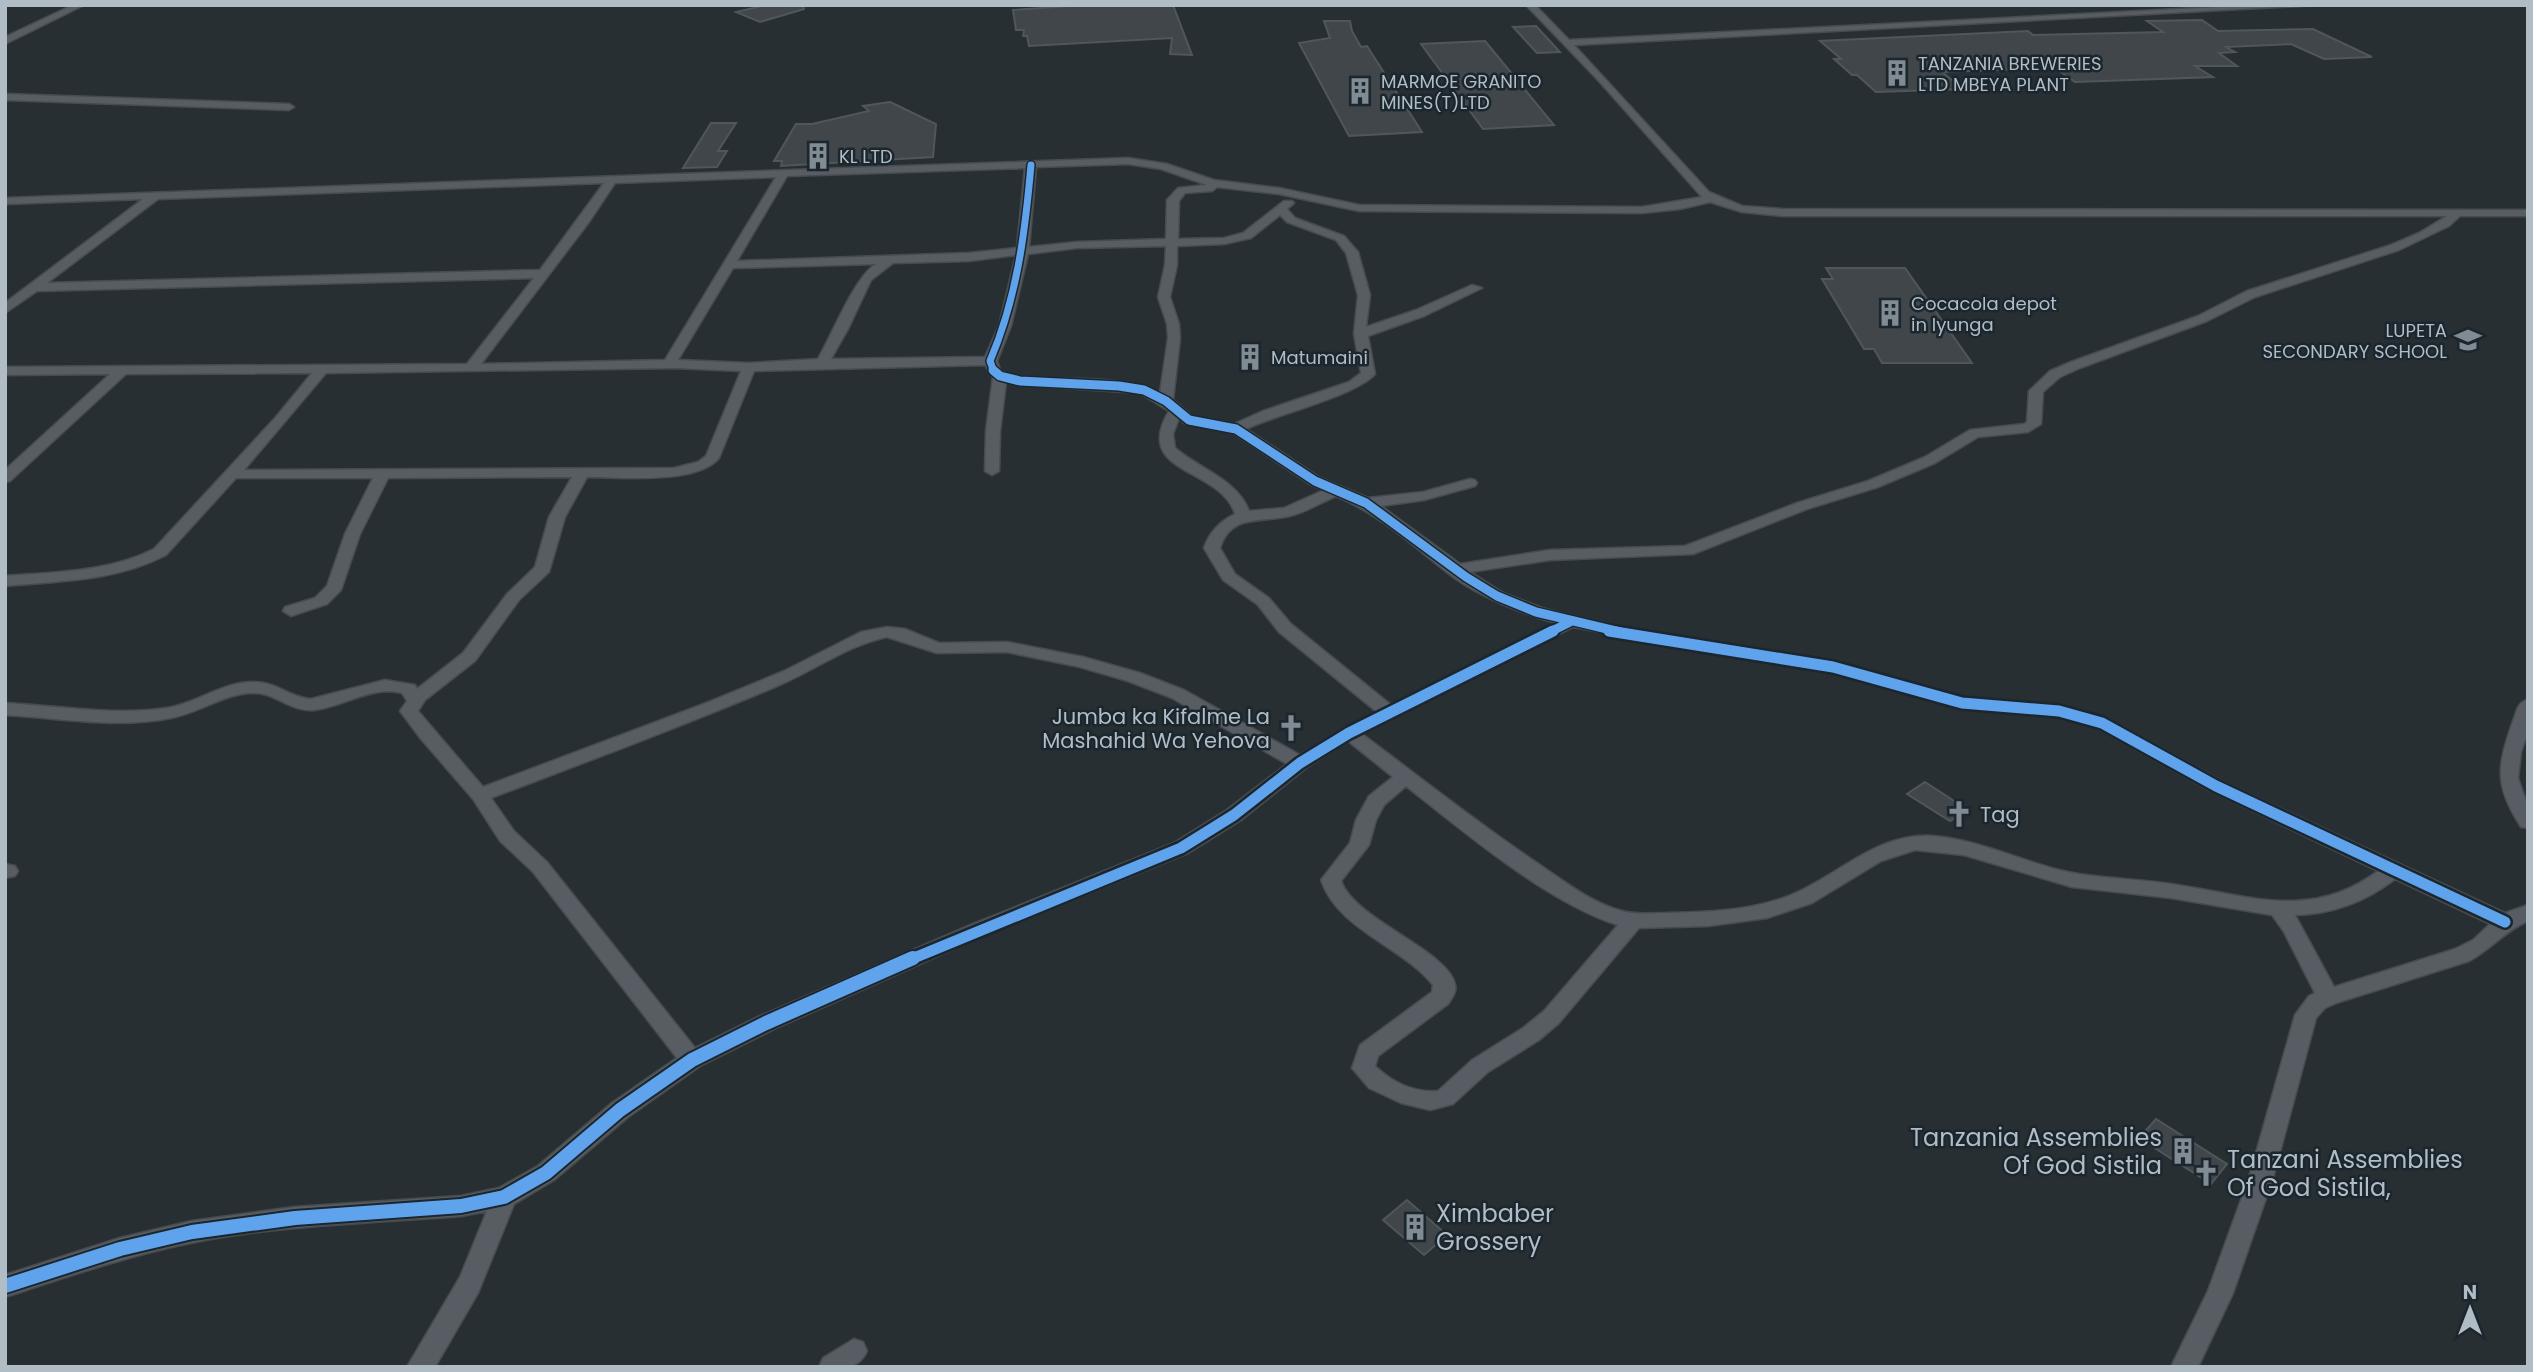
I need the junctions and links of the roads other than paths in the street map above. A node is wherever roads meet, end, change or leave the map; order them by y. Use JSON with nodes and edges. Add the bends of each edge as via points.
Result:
{"nodes":[{"id":1,"x":80,"y":5,"type":"edge"},
{"id":2,"x":1530,"y":5,"type":"edge"},
{"id":3,"x":2313,"y":5,"type":"edge"},
{"id":4,"x":5,"y":41,"type":"edge"},
{"id":5,"x":1567,"y":43,"type":"junction"},
{"id":6,"x":5,"y":97,"type":"edge"},
{"id":7,"x":289,"y":107,"type":"dead end"},
{"id":8,"x":1031,"y":165,"type":"junction"},
{"id":9,"x":784,"y":173,"type":"junction"},
{"id":10,"x":612,"y":180,"type":"junction"},
{"id":11,"x":1234,"y":186,"type":"junction"},
{"id":12,"x":156,"y":195,"type":"junction"},
{"id":13,"x":1300,"y":196,"type":"junction"},
{"id":14,"x":1712,"y":198,"type":"junction"},
{"id":15,"x":5,"y":201,"type":"edge"},
{"id":16,"x":1280,"y":209,"type":"junction"},
{"id":17,"x":2457,"y":213,"type":"junction"},
{"id":18,"x":2528,"y":214,"type":"edge"},
{"id":19,"x":1172,"y":244,"type":"junction"},
{"id":20,"x":1023,"y":249,"type":"junction"},
{"id":21,"x":891,"y":260,"type":"junction"},
{"id":22,"x":727,"y":265,"type":"junction"},
{"id":23,"x":543,"y":274,"type":"junction"},
{"id":24,"x":34,"y":287,"type":"junction"},
{"id":25,"x":1476,"y":288,"type":"dead end"},
{"id":26,"x":5,"y":309,"type":"edge"},
{"id":27,"x":1360,"y":334,"type":"junction"},
{"id":28,"x":990,"y":361,"type":"junction"},
{"id":29,"x":822,"y":363,"type":"junction"},
{"id":30,"x":670,"y":364,"type":"junction"},
{"id":31,"x":750,"y":367,"type":"junction"},
{"id":32,"x":471,"y":368,"type":"junction"},
{"id":33,"x":322,"y":369,"type":"junction"},
{"id":34,"x":5,"y":371,"type":"edge"},
{"id":35,"x":122,"y":371,"type":"junction"},
{"id":36,"x":1000,"y":376,"type":"junction"},
{"id":37,"x":1171,"y":406,"type":"junction"},
{"id":38,"x":1236,"y":429,"type":"junction"},
{"id":39,"x":583,"y":471,"type":"junction"},
{"id":40,"x":992,"y":471,"type":"dead end"},
{"id":41,"x":383,"y":472,"type":"junction"},
{"id":42,"x":232,"y":474,"type":"junction"},
{"id":43,"x":5,"y":478,"type":"edge"},
{"id":44,"x":1470,"y":483,"type":"dead end"},
{"id":45,"x":1337,"y":490,"type":"junction"},
{"id":46,"x":1366,"y":503,"type":"junction"},
{"id":47,"x":1243,"y":516,"type":"junction"},
{"id":48,"x":1454,"y":570,"type":"junction"},
{"id":49,"x":5,"y":581,"type":"edge"},
{"id":50,"x":291,"y":611,"type":"dead end"},
{"id":51,"x":1570,"y":622,"type":"junction"},
{"id":52,"x":415,"y":700,"type":"junction"},
{"id":53,"x":2528,"y":705,"type":"edge"},
{"id":54,"x":5,"y":709,"type":"edge"},
{"id":55,"x":1389,"y":713,"type":"junction"},
{"id":56,"x":1349,"y":733,"type":"junction"},
{"id":57,"x":1300,"y":763,"type":"junction"},
{"id":58,"x":1406,"y":776,"type":"junction"},
{"id":59,"x":480,"y":795,"type":"junction"},
{"id":60,"x":2528,"y":822,"type":"edge"},
{"id":61,"x":2394,"y":869,"type":"junction"},
{"id":62,"x":2280,"y":910,"type":"junction"},
{"id":63,"x":2518,"y":918,"type":"edge"},
{"id":64,"x":1633,"y":920,"type":"junction"},
{"id":65,"x":2328,"y":997,"type":"junction"},
{"id":66,"x":692,"y":1060,"type":"junction"},
{"id":67,"x":504,"y":1197,"type":"junction"},
{"id":68,"x":5,"y":1286,"type":"edge"},
{"id":69,"x":854,"y":1350,"type":"dead end"},
{"id":70,"x":420,"y":1367,"type":"edge"},
{"id":71,"x":832,"y":1367,"type":"edge"},
{"id":72,"x":2183,"y":1367,"type":"edge"}],
"edges":[{"from":1,"to":4,"type":"street"},
{"from":2,"to":5,"type":"street"},
{"from":3,"to":5,"type":"street"},
{"from":5,"to":14,"type":"street"},
{"from":6,"to":7,"type":"street"},
{"from":8,"to":9,"type":"street"},
{"from":8,"to":11,"type":"street","via":[[1144,162]]},
{"from":8,"to":20,"type":"street"},
{"from":9,"to":10,"type":"street"},
{"from":9,"to":22,"type":"street"},
{"from":10,"to":12,"type":"street"},
{"from":10,"to":23,"type":"street"},
{"from":11,"to":13,"type":"street"},
{"from":11,"to":19,"type":"street","via":[[1178,193],[1173,200]]},
{"from":12,"to":15,"type":"street"},
{"from":12,"to":24,"type":"street"},
{"from":13,"to":14,"type":"street","via":[[1343,206],[1399,210],[1642,210]]},
{"from":13,"to":16,"type":"street"},
{"from":14,"to":17,"type":"street","via":[[1740,208],[1783,212]]},
{"from":16,"to":19,"type":"street","via":[[1242,238]]},
{"from":16,"to":27,"type":"street","via":[[1286,217],[1335,234],[1349,246],[1364,295]]},
{"from":17,"to":18,"type":"street"},
{"from":17,"to":48,"type":"street","via":[[2451,222],[2423,235],[2252,294],[2055,374],[2036,391],[2036,418],[2028,428],[1975,433],[1930,460],[1873,484],[1790,510],[1695,548],[1664,554],[1550,555]]},
{"from":19,"to":20,"type":"street"},
{"from":19,"to":37,"type":"street","via":[[1164,297],[1174,338]]},
{"from":20,"to":21,"type":"street"},
{"from":20,"to":28,"type":"street","via":[[1005,326]]},
{"from":21,"to":22,"type":"street"},
{"from":21,"to":29,"type":"street","via":[[865,279]]},
{"from":22,"to":30,"type":"street"},
{"from":23,"to":24,"type":"street"},
{"from":23,"to":32,"type":"street"},
{"from":24,"to":26,"type":"street"},
{"from":25,"to":27,"type":"street"},
{"from":27,"to":38,"type":"street","via":[[1368,369],[1361,382]]},
{"from":28,"to":29,"type":"street"},
{"from":28,"to":36,"type":"street"},
{"from":29,"to":31,"type":"street"},
{"from":30,"to":31,"type":"street"},
{"from":30,"to":32,"type":"street"},
{"from":31,"to":39,"type":"street","via":[[718,447],[703,465],[674,471]]},
{"from":32,"to":33,"type":"street"},
{"from":33,"to":35,"type":"street"},
{"from":33,"to":42,"type":"street"},
{"from":34,"to":35,"type":"street"},
{"from":35,"to":43,"type":"street"},
{"from":36,"to":37,"type":"street","via":[[1034,383],[1133,388]]},
{"from":36,"to":40,"type":"street"},
{"from":37,"to":38,"type":"street","via":[[1189,420]]},
{"from":37,"to":47,"type":"street","via":[[1165,442],[1168,450],[1224,488]]},
{"from":38,"to":45,"type":"street","via":[[1307,476]]},
{"from":39,"to":41,"type":"street"},
{"from":39,"to":52,"type":"street","via":[[557,517],[543,569],[513,597],[469,657]]},
{"from":41,"to":42,"type":"street"},
{"from":41,"to":50,"type":"street","via":[[352,533],[330,595],[318,604]]},
{"from":42,"to":49,"type":"street","via":[[150,558],[107,569]]},
{"from":44,"to":46,"type":"street","via":[[1424,496]]},
{"from":45,"to":46,"type":"street"},
{"from":45,"to":47,"type":"street","via":[[1287,512]]},
{"from":46,"to":48,"type":"street"},
{"from":47,"to":55,"type":"street","via":[[1222,527],[1215,538],[1212,548],[1219,566],[1263,601],[1284,628]]},
{"from":48,"to":51,"type":"street","via":[[1497,596]]},
{"from":51,"to":55,"type":"street"},
{"from":51,"to":61,"type":"street","via":[[1833,667],[1962,703],[2080,715],[2125,734],[2225,791]]},
{"from":52,"to":54,"type":"street","via":[[409,689],[390,686],[325,703],[296,704],[256,687],[187,709],[150,715],[83,716]]},
{"from":52,"to":59,"type":"street","via":[[411,714]]},
{"from":53,"to":60,"type":"street","via":[[2506,774],[2508,790]]},
{"from":55,"to":56,"type":"street"},
{"from":56,"to":57,"type":"street"},
{"from":56,"to":58,"type":"street"},
{"from":57,"to":59,"type":"street","via":[[1178,694],[1134,677],[1007,647],[937,648],[887,632],[867,636],[715,706]]},
{"from":57,"to":66,"type":"street","via":[[1234,815],[1181,848],[978,930]]},
{"from":58,"to":64,"type":"street","via":[[1553,884],[1613,916]]},
{"from":58,"to":64,"type":"street","via":[[1376,801],[1359,845],[1331,880],[1335,895],[1420,959],[1444,983],[1440,998],[1368,1051],[1363,1068],[1372,1077],[1416,1098],[1430,1101],[1451,1095],[1480,1066],[1539,1028]]},
{"from":59,"to":66,"type":"street","via":[[508,836],[540,867]]},
{"from":61,"to":62,"type":"street","via":[[2349,897]]},
{"from":61,"to":63,"type":"street"},
{"from":62,"to":64,"type":"street","via":[[2084,882],[1976,850],[1929,843],[1890,847],[1822,889],[1737,918]]},
{"from":62,"to":65,"type":"street"},
{"from":63,"to":65,"type":"street","via":[[2453,959]]},
{"from":65,"to":72,"type":"street","via":[[2306,1015],[2261,1178],[2220,1293]]},
{"from":66,"to":67,"type":"street","via":[[620,1110],[546,1173]]},
{"from":67,"to":68,"type":"street","via":[[461,1206],[295,1218],[192,1232],[120,1249]]},
{"from":67,"to":70,"type":"street","via":[[469,1290]]},
{"from":69,"to":71,"type":"street"}]}
